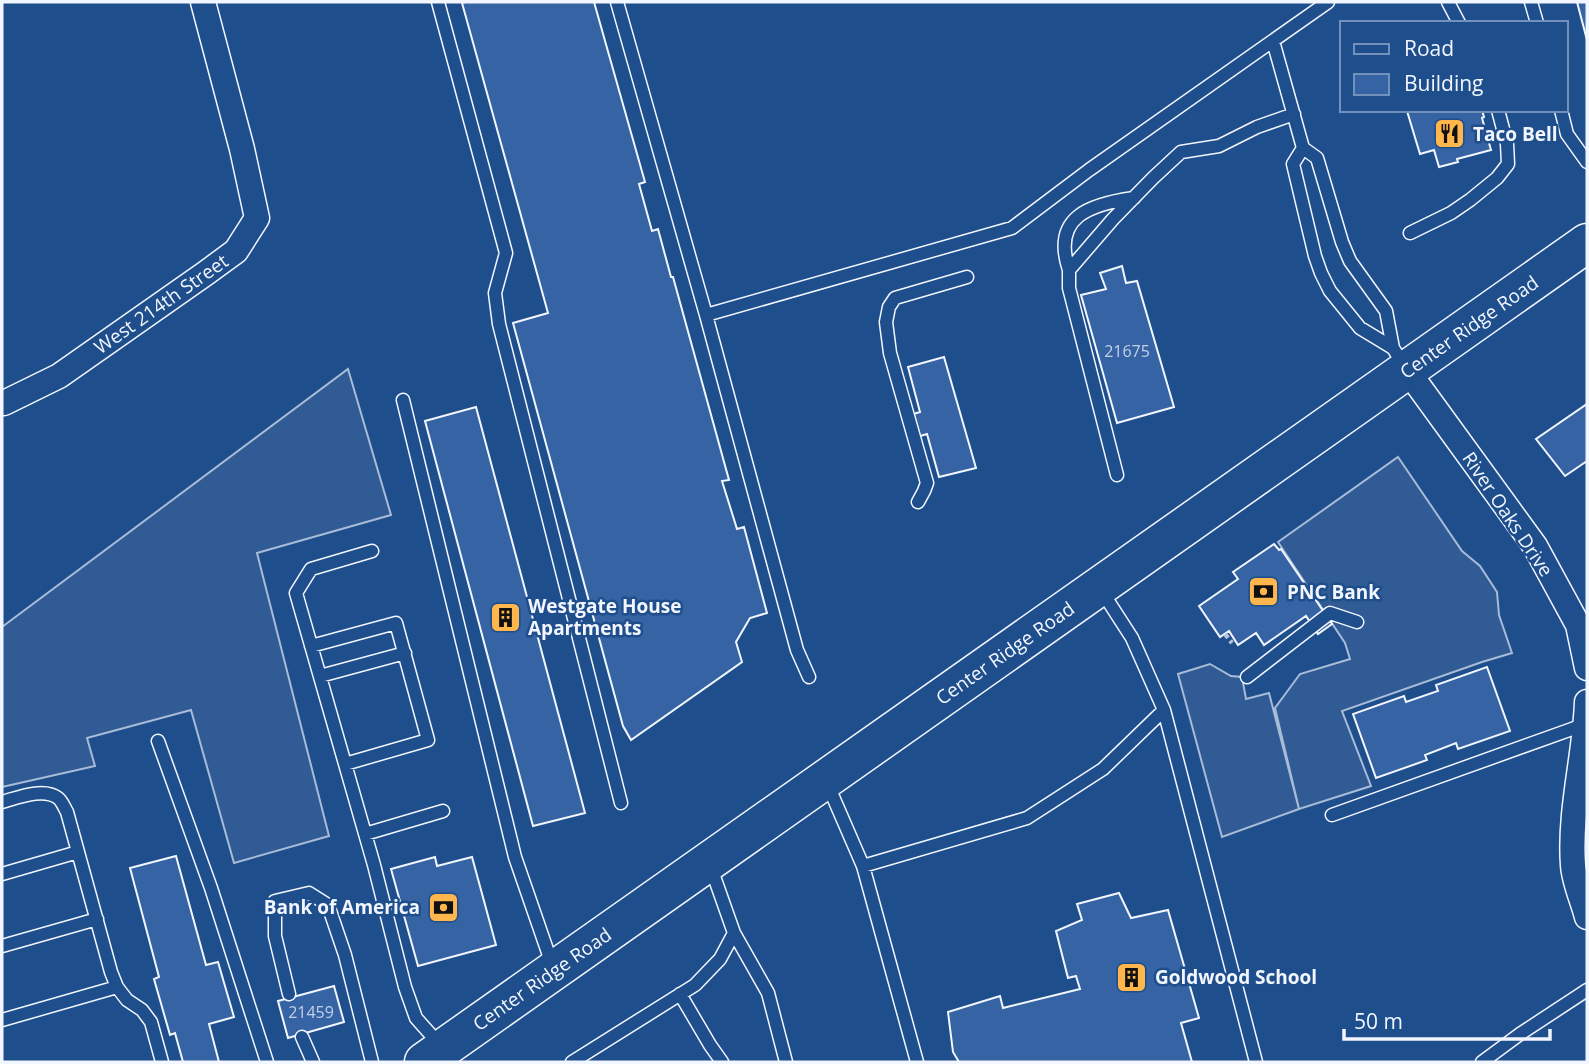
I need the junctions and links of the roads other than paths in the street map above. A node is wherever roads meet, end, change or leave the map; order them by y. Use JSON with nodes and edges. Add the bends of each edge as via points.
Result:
{"nodes":[{"id":1,"x":204,"y":2,"type":"edge"},
{"id":2,"x":438,"y":2,"type":"edge"},
{"id":3,"x":617,"y":2,"type":"edge"},
{"id":4,"x":1328,"y":2,"type":"edge"},
{"id":5,"x":1448,"y":2,"type":"edge"},
{"id":6,"x":1531,"y":2,"type":"edge"},
{"id":7,"x":1458,"y":21,"type":"edge"},
{"id":8,"x":1536,"y":21,"type":"edge"},
{"id":9,"x":1273,"y":41,"type":"junction"},
{"id":10,"x":1499,"y":112,"type":"edge"},
{"id":11,"x":1562,"y":112,"type":"edge"},
{"id":12,"x":1294,"y":114,"type":"junction"},
{"id":13,"x":1303,"y":148,"type":"junction"},
{"id":14,"x":1587,"y":162,"type":"edge"},
{"id":15,"x":1134,"y":198,"type":"junction"},
{"id":16,"x":1410,"y":233,"type":"dead end"},
{"id":17,"x":1587,"y":243,"type":"edge"},
{"id":18,"x":1069,"y":270,"type":"junction"},
{"id":19,"x":967,"y":277,"type":"dead end"},
{"id":20,"x":706,"y":315,"type":"junction"},
{"id":21,"x":1400,"y":359,"type":"junction"},
{"id":22,"x":403,"y":400,"type":"dead end"},
{"id":23,"x":3,"y":402,"type":"edge"},
{"id":24,"x":1117,"y":475,"type":"dead end"},
{"id":25,"x":918,"y":502,"type":"dead end"},
{"id":26,"x":372,"y":551,"type":"dead end"},
{"id":27,"x":1098,"y":587,"type":"junction"},
{"id":28,"x":1357,"y":622,"type":"dead end"},
{"id":29,"x":311,"y":646,"type":"junction"},
{"id":30,"x":405,"y":653,"type":"junction"},
{"id":31,"x":1587,"y":668,"type":"edge"},
{"id":32,"x":320,"y":676,"type":"junction"},
{"id":33,"x":809,"y":677,"type":"dead end"},
{"id":34,"x":1247,"y":677,"type":"dead end"},
{"id":35,"x":1164,"y":710,"type":"junction"},
{"id":36,"x":1587,"y":713,"type":"edge"},
{"id":37,"x":158,"y":741,"type":"dead end"},
{"id":38,"x":345,"y":764,"type":"junction"},
{"id":39,"x":825,"y":779,"type":"junction"},
{"id":40,"x":2,"y":802,"type":"edge"},
{"id":41,"x":621,"y":803,"type":"dead end"},
{"id":42,"x":443,"y":811,"type":"dead end"},
{"id":43,"x":1332,"y":815,"type":"dead end"},
{"id":44,"x":365,"y":834,"type":"junction"},
{"id":45,"x":78,"y":852,"type":"junction"},
{"id":46,"x":709,"y":861,"type":"junction"},
{"id":47,"x":863,"y":866,"type":"junction"},
{"id":48,"x":2,"y":874,"type":"edge"},
{"id":49,"x":1587,"y":917,"type":"edge"},
{"id":50,"x":97,"y":919,"type":"junction"},
{"id":51,"x":734,"y":933,"type":"junction"},
{"id":52,"x":2,"y":946,"type":"edge"},
{"id":53,"x":554,"y":970,"type":"junction"},
{"id":54,"x":117,"y":987,"type":"junction"},
{"id":55,"x":1587,"y":990,"type":"edge"},
{"id":56,"x":289,"y":994,"type":"dead end"},
{"id":57,"x":680,"y":994,"type":"junction"},
{"id":58,"x":2,"y":1020,"type":"edge"},
{"id":59,"x":302,"y":1037,"type":"dead end"},
{"id":60,"x":440,"y":1058,"type":"edge"},
{"id":61,"x":162,"y":1062,"type":"edge"},
{"id":62,"x":267,"y":1062,"type":"edge"},
{"id":63,"x":313,"y":1062,"type":"edge"},
{"id":64,"x":372,"y":1062,"type":"edge"},
{"id":65,"x":572,"y":1062,"type":"edge"},
{"id":66,"x":722,"y":1062,"type":"edge"},
{"id":67,"x":786,"y":1062,"type":"edge"},
{"id":68,"x":916,"y":1062,"type":"edge"},
{"id":69,"x":1256,"y":1062,"type":"edge"},
{"id":70,"x":1482,"y":1062,"type":"edge"}],
"edges":[{"from":1,"to":23,"type":"street","name":"West 214th Street","via":[[257,218],[236,251],[216,266],[59,376]]},
{"from":2,"to":41,"type":"lane","via":[[506,253],[495,293],[499,324]]},
{"from":3,"to":20,"type":"lane"},
{"from":4,"to":9,"type":"lane"},
{"from":5,"to":7,"type":"lane"},
{"from":6,"to":8,"type":"lane"},
{"from":9,"to":12,"type":"lane"},
{"from":9,"to":20,"type":"lane","via":[[1012,229]]},
{"from":10,"to":16,"type":"lane","via":[[1508,164],[1451,213]]},
{"from":11,"to":14,"type":"lane","via":[[1567,134]]},
{"from":12,"to":13,"type":"lane"},
{"from":12,"to":15,"type":"lane","via":[[1219,146],[1181,152]]},
{"from":13,"to":21,"type":"lane","via":[[1317,158],[1342,242],[1386,311]]},
{"from":13,"to":21,"type":"lane","via":[[1293,164],[1321,273],[1360,328]]},
{"from":15,"to":18,"type":"lane"},
{"from":15,"to":18,"type":"lane","via":[[1111,201],[1079,214],[1067,234]]},
{"from":17,"to":21,"type":"main road","name":"Center Ridge Road"},
{"from":18,"to":24,"type":"lane","via":[[1069,288]]},
{"from":19,"to":25,"type":"lane","via":[[908,293],[895,298],[889,307],[890,353],[927,483]]},
{"from":20,"to":33,"type":"lane","via":[[797,650]]},
{"from":21,"to":27,"type":"main road","name":"Center Ridge Road"},
{"from":21,"to":31,"type":"street","name":"River Oaks Drive","via":[[1535,546],[1578,625]]},
{"from":22,"to":53,"type":"lane","via":[[515,857]]},
{"from":26,"to":29,"type":"lane","via":[[311,569],[296,593]]},
{"from":27,"to":35,"type":"lane","via":[[1132,638]]},
{"from":27,"to":39,"type":"main road","name":"Center Ridge Road"},
{"from":28,"to":34,"type":"lane","via":[[1330,613]]},
{"from":29,"to":30,"type":"lane","via":[[396,623]]},
{"from":29,"to":32,"type":"lane"},
{"from":30,"to":32,"type":"lane"},
{"from":30,"to":38,"type":"lane","via":[[429,740]]},
{"from":32,"to":38,"type":"lane"},
{"from":35,"to":47,"type":"lane","via":[[1103,769],[1027,818]]},
{"from":35,"to":69,"type":"lane"},
{"from":36,"to":43,"type":"lane"},
{"from":36,"to":49,"type":"street","via":[[1573,867]]},
{"from":37,"to":62,"type":"lane"},
{"from":38,"to":44,"type":"lane"},
{"from":39,"to":46,"type":"main road","name":"Center Ridge Road"},
{"from":39,"to":47,"type":"lane"},
{"from":40,"to":45,"type":"lane","via":[[34,794],[60,799]]},
{"from":42,"to":44,"type":"lane"},
{"from":44,"to":60,"type":"lane","via":[[405,987],[416,1018]]},
{"from":45,"to":48,"type":"lane"},
{"from":45,"to":50,"type":"lane"},
{"from":46,"to":51,"type":"lane"},
{"from":46,"to":53,"type":"main road","name":"Center Ridge Road"},
{"from":47,"to":68,"type":"lane"},
{"from":50,"to":52,"type":"lane"},
{"from":50,"to":54,"type":"lane"},
{"from":51,"to":57,"type":"lane","via":[[720,959]]},
{"from":51,"to":67,"type":"lane","via":[[768,993]]},
{"from":53,"to":60,"type":"main road","name":"Center Ridge Road"},
{"from":54,"to":58,"type":"lane"},
{"from":54,"to":61,"type":"lane","via":[[151,1022]]},
{"from":55,"to":70,"type":"lane"},
{"from":56,"to":64,"type":"lane","via":[[275,936],[275,901],[309,893],[328,905]]},
{"from":57,"to":65,"type":"lane"},
{"from":57,"to":66,"type":"lane"},
{"from":59,"to":63,"type":"lane"}]}
